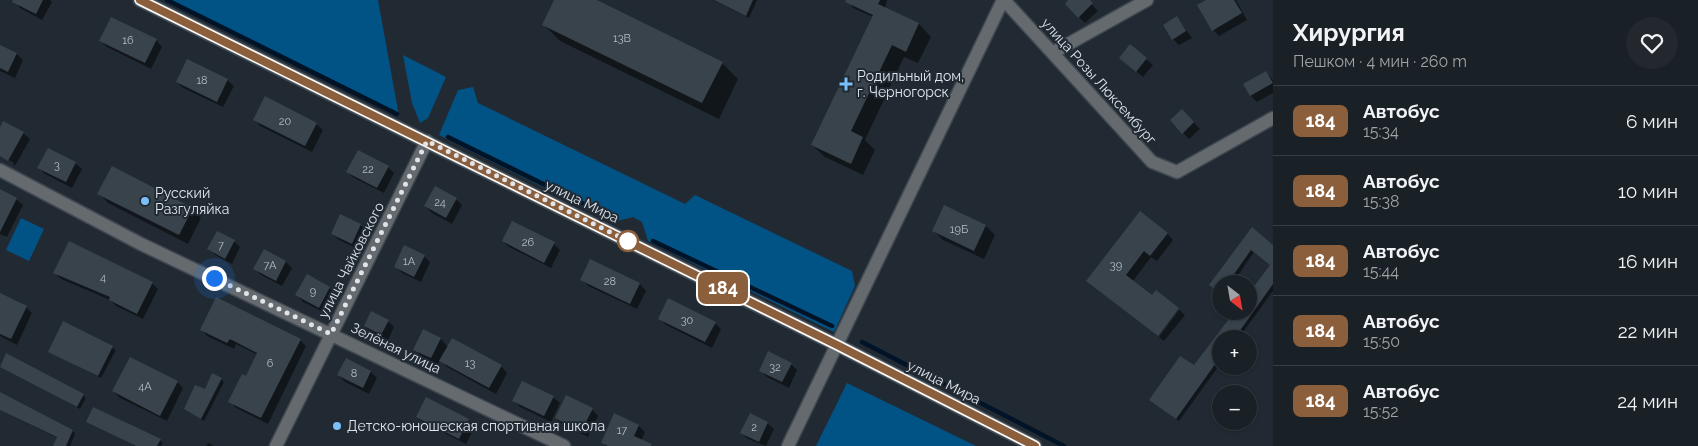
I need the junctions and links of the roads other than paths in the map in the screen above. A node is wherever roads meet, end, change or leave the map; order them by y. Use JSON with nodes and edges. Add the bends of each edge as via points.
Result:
{"nodes":[{"id":1,"x":140,"y":0,"type":"edge"},
{"id":2,"x":1004,"y":0,"type":"edge"},
{"id":3,"x":1147,"y":0,"type":"edge"},
{"id":4,"x":1054,"y":52,"type":"junction"},
{"id":5,"x":1273,"y":118,"type":"edge"},
{"id":6,"x":427,"y":141,"type":"junction"},
{"id":7,"x":0,"y":170,"type":"edge"},
{"id":8,"x":331,"y":334,"type":"junction"},
{"id":9,"x":837,"y":345,"type":"junction"},
{"id":10,"x":276,"y":446,"type":"edge"},
{"id":11,"x":564,"y":446,"type":"edge"},
{"id":12,"x":788,"y":446,"type":"edge"},
{"id":13,"x":1035,"y":446,"type":"edge"}],
"edges":[{"from":1,"to":6,"type":"main road","name":"улица Мира"},
{"from":2,"to":4,"type":"street","name":"улица Розы Люксембург"},
{"from":2,"to":9,"type":"street"},
{"from":3,"to":4,"type":"street"},
{"from":4,"to":5,"type":"street","name":"улица Розы Люксембург","via":[[1152,162],[1177,172]]},
{"from":6,"to":8,"type":"street","name":"улица Чайковского"},
{"from":6,"to":9,"type":"main road","name":"улица Мира"},
{"from":7,"to":8,"type":"street","name":"Зелёная улица","via":[[141,244]]},
{"from":8,"to":10,"type":"street","name":"улица Чайковского"},
{"from":8,"to":11,"type":"street","name":"Зелёная улица"},
{"from":9,"to":12,"type":"street"},
{"from":9,"to":13,"type":"main road","name":"улица Мира"}]}
